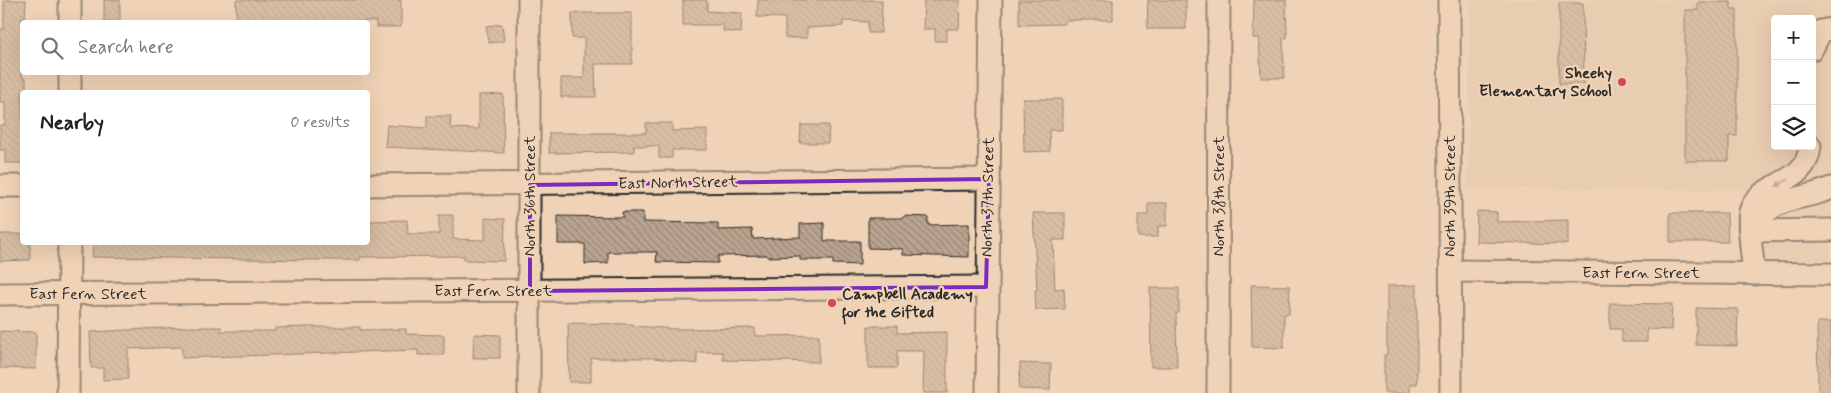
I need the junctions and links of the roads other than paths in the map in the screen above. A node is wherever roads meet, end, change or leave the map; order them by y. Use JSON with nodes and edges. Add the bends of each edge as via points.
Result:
{"nodes":[{"id":1,"x":70,"y":0,"type":"edge"},
{"id":2,"x":529,"y":0,"type":"edge"},
{"id":3,"x":991,"y":0,"type":"edge"},
{"id":4,"x":1219,"y":0,"type":"edge"},
{"id":5,"x":1449,"y":0,"type":"edge"},
{"id":6,"x":70,"y":20,"type":"edge"},
{"id":7,"x":1831,"y":29,"type":"edge"},
{"id":8,"x":1816,"y":40,"type":"edge"},
{"id":9,"x":70,"y":75,"type":"edge"},
{"id":10,"x":70,"y":90,"type":"edge"},
{"id":11,"x":1810,"y":150,"type":"edge"},
{"id":12,"x":989,"y":179,"type":"junction"},
{"id":13,"x":530,"y":185,"type":"junction"},
{"id":14,"x":0,"y":186,"type":"edge"},
{"id":15,"x":20,"y":186,"type":"edge"},
{"id":16,"x":370,"y":186,"type":"edge"},
{"id":17,"x":1831,"y":188,"type":"edge"},
{"id":18,"x":1831,"y":230,"type":"edge"},
{"id":19,"x":1751,"y":231,"type":"junction"},
{"id":20,"x":69,"y":245,"type":"edge"},
{"id":21,"x":1451,"y":271,"type":"junction"},
{"id":22,"x":1754,"y":274,"type":"junction"},
{"id":23,"x":1831,"y":274,"type":"edge"},
{"id":24,"x":986,"y":287,"type":"junction"},
{"id":25,"x":530,"y":291,"type":"junction"},
{"id":26,"x":0,"y":294,"type":"edge"},
{"id":27,"x":68,"y":294,"type":"junction"},
{"id":28,"x":68,"y":393,"type":"edge"},
{"id":29,"x":529,"y":393,"type":"edge"},
{"id":30,"x":987,"y":393,"type":"edge"},
{"id":31,"x":1218,"y":393,"type":"edge"},
{"id":32,"x":1451,"y":393,"type":"edge"}],
"edges":[{"from":1,"to":6,"type":"street"},
{"from":2,"to":13,"type":"street","name":"North 36th Street"},
{"from":3,"to":12,"type":"street","name":"North 37th Street"},
{"from":4,"to":31,"type":"street","name":"North 38th Street"},
{"from":5,"to":21,"type":"street","name":"North 39th Street"},
{"from":7,"to":8,"type":"street","via":[[1821,31]]},
{"from":9,"to":10,"type":"street"},
{"from":11,"to":19,"type":"street","one_way":true,"via":[[1809,158],[1795,176],[1761,195],[1750,211]]},
{"from":12,"to":13,"type":"street","name":"East North Street"},
{"from":12,"to":24,"type":"street","name":"North 37th Street"},
{"from":13,"to":16,"type":"street","name":"East North Street"},
{"from":13,"to":25,"type":"street","name":"North 36th Street"},
{"from":14,"to":15,"type":"street"},
{"from":17,"to":19,"type":"street","via":[[1790,199],[1769,210]]},
{"from":18,"to":19,"type":"street"},
{"from":19,"to":22,"type":"street"},
{"from":20,"to":27,"type":"street"},
{"from":21,"to":22,"type":"street","name":"East Fern Street"},
{"from":21,"to":32,"type":"street","name":"North 39th Street"},
{"from":22,"to":23,"type":"street","name":"East Fern Street"},
{"from":24,"to":25,"type":"street","name":"East Fern Street"},
{"from":24,"to":30,"type":"street","name":"North 37th Street"},
{"from":25,"to":27,"type":"street","name":"East Fern Street"},
{"from":25,"to":29,"type":"street","name":"North 36th Street"},
{"from":26,"to":27,"type":"street","name":"East Fern Street"},
{"from":27,"to":28,"type":"street"}]}
